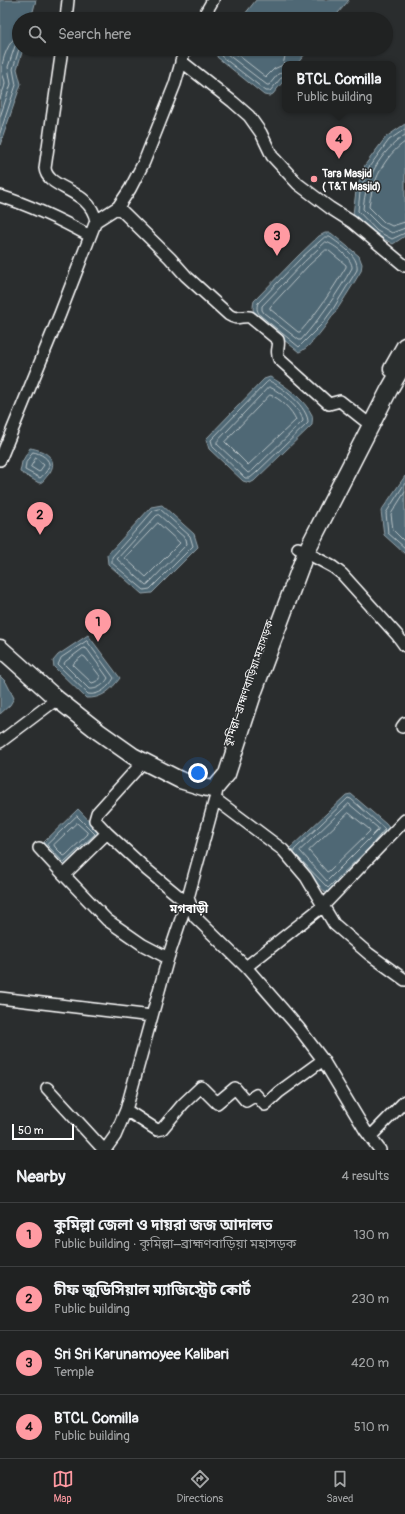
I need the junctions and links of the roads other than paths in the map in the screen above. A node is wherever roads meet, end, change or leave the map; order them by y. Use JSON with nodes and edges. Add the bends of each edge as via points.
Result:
{"nodes":[{"id":1,"x":68,"y":0,"type":"edge"},
{"id":2,"x":213,"y":0,"type":"edge"},
{"id":3,"x":67,"y":12,"type":"edge"},
{"id":4,"x":206,"y":12,"type":"edge"},
{"id":5,"x":61,"y":56,"type":"edge"},
{"id":6,"x":183,"y":56,"type":"edge"},
{"id":7,"x":181,"y":61,"type":"junction"},
{"id":8,"x":0,"y":196,"type":"edge"},
{"id":9,"x":118,"y":207,"type":"junction"},
{"id":10,"x":96,"y":221,"type":"junction"},
{"id":11,"x":90,"y":236,"type":"junction"},
{"id":12,"x":405,"y":266,"type":"edge"},
{"id":13,"x":405,"y":346,"type":"edge"},
{"id":14,"x":405,"y":362,"type":"edge"},
{"id":15,"x":364,"y":420,"type":"junction"},
{"id":16,"x":0,"y":460,"type":"edge"},
{"id":17,"x":302,"y":550,"type":"junction"},
{"id":18,"x":405,"y":646,"type":"edge"},
{"id":19,"x":0,"y":648,"type":"edge"},
{"id":20,"x":58,"y":699,"type":"junction"},
{"id":21,"x":0,"y":742,"type":"edge"},
{"id":22,"x":144,"y":761,"type":"junction"},
{"id":23,"x":217,"y":792,"type":"junction"},
{"id":24,"x":405,"y":820,"type":"edge"},
{"id":25,"x":107,"y":833,"type":"junction"},
{"id":26,"x":38,"y":848,"type":"dead end"},
{"id":27,"x":64,"y":875,"type":"junction"},
{"id":28,"x":187,"y":900,"type":"junction"},
{"id":29,"x":322,"y":906,"type":"junction"},
{"id":30,"x":195,"y":917,"type":"junction"},
{"id":31,"x":180,"y":922,"type":"junction"},
{"id":32,"x":168,"y":958,"type":"junction"},
{"id":33,"x":246,"y":967,"type":"junction"},
{"id":34,"x":405,"y":980,"type":"edge"},
{"id":35,"x":0,"y":998,"type":"edge"},
{"id":36,"x":152,"y":1016,"type":"junction"},
{"id":37,"x":324,"y":1060,"type":"junction"},
{"id":38,"x":47,"y":1088,"type":"dead end"},
{"id":39,"x":405,"y":1101,"type":"edge"},
{"id":40,"x":126,"y":1110,"type":"junction"},
{"id":41,"x":370,"y":1137,"type":"junction"},
{"id":42,"x":104,"y":1150,"type":"edge"},
{"id":43,"x":380,"y":1150,"type":"edge"}],
"edges":[{"from":1,"to":3,"type":"street"},
{"from":2,"to":4,"type":"street"},
{"from":5,"to":10,"type":"street","via":[[46,174],[49,179],[84,199],[95,212]]},
{"from":6,"to":7,"type":"street"},
{"from":7,"to":9,"type":"street","via":[[175,84],[144,162]]},
{"from":7,"to":12,"type":"street","via":[[249,116],[272,156],[298,184],[352,222]]},
{"from":8,"to":11,"type":"street","via":[[57,218]]},
{"from":9,"to":10,"type":"street"},
{"from":9,"to":15,"type":"street","via":[[186,276],[229,315],[238,318],[250,317],[278,340],[279,359],[317,394],[329,404],[340,401]]},
{"from":10,"to":11,"type":"street"},
{"from":11,"to":16,"type":"street"},
{"from":13,"to":15,"type":"highway","name":"কুমিল্লা–ব্রাহ্মণবাড়িয়া মহাসড়ক"},
{"from":14,"to":17,"type":"highway"},
{"from":15,"to":17,"type":"highway","name":"কুমিল্লা–ব্রাহ্মণবাড়িয়া মহাসড়ক"},
{"from":17,"to":18,"type":"street","via":[[342,574]]},
{"from":17,"to":23,"type":"highway","name":"কুমিল্লা–ব্রাহ্মণবাড়িয়া মহাসড়ক","via":[[273,612],[238,724],[218,771]]},
{"from":19,"to":20,"type":"highway"},
{"from":20,"to":21,"type":"street"},
{"from":20,"to":22,"type":"highway","via":[[99,732]]},
{"from":22,"to":23,"type":"highway","via":[[180,780]]},
{"from":22,"to":25,"type":"street","via":[[97,813],[95,820]]},
{"from":23,"to":28,"type":"street"},
{"from":23,"to":29,"type":"street","via":[[283,850],[306,877]]},
{"from":24,"to":29,"type":"street"},
{"from":25,"to":27,"type":"street"},
{"from":25,"to":28,"type":"street","via":[[147,870]]},
{"from":26,"to":27,"type":"street"},
{"from":27,"to":32,"type":"street","via":[[107,920]]},
{"from":28,"to":30,"type":"street"},
{"from":28,"to":31,"type":"street"},
{"from":29,"to":33,"type":"street"},
{"from":29,"to":34,"type":"street","via":[[334,924]]},
{"from":30,"to":31,"type":"street"},
{"from":30,"to":33,"type":"street"},
{"from":31,"to":32,"type":"street"},
{"from":32,"to":36,"type":"street"},
{"from":33,"to":37,"type":"street"},
{"from":35,"to":36,"type":"street"},
{"from":36,"to":40,"type":"street"},
{"from":37,"to":40,"type":"street","via":[[265,1105],[256,1095],[246,1101],[235,1088],[217,1103],[201,1087],[162,1129],[157,1130]]},
{"from":37,"to":41,"type":"street"},
{"from":38,"to":42,"type":"street"},
{"from":39,"to":41,"type":"street"},
{"from":40,"to":42,"type":"street","via":[[115,1136]]},
{"from":41,"to":43,"type":"street"}]}
